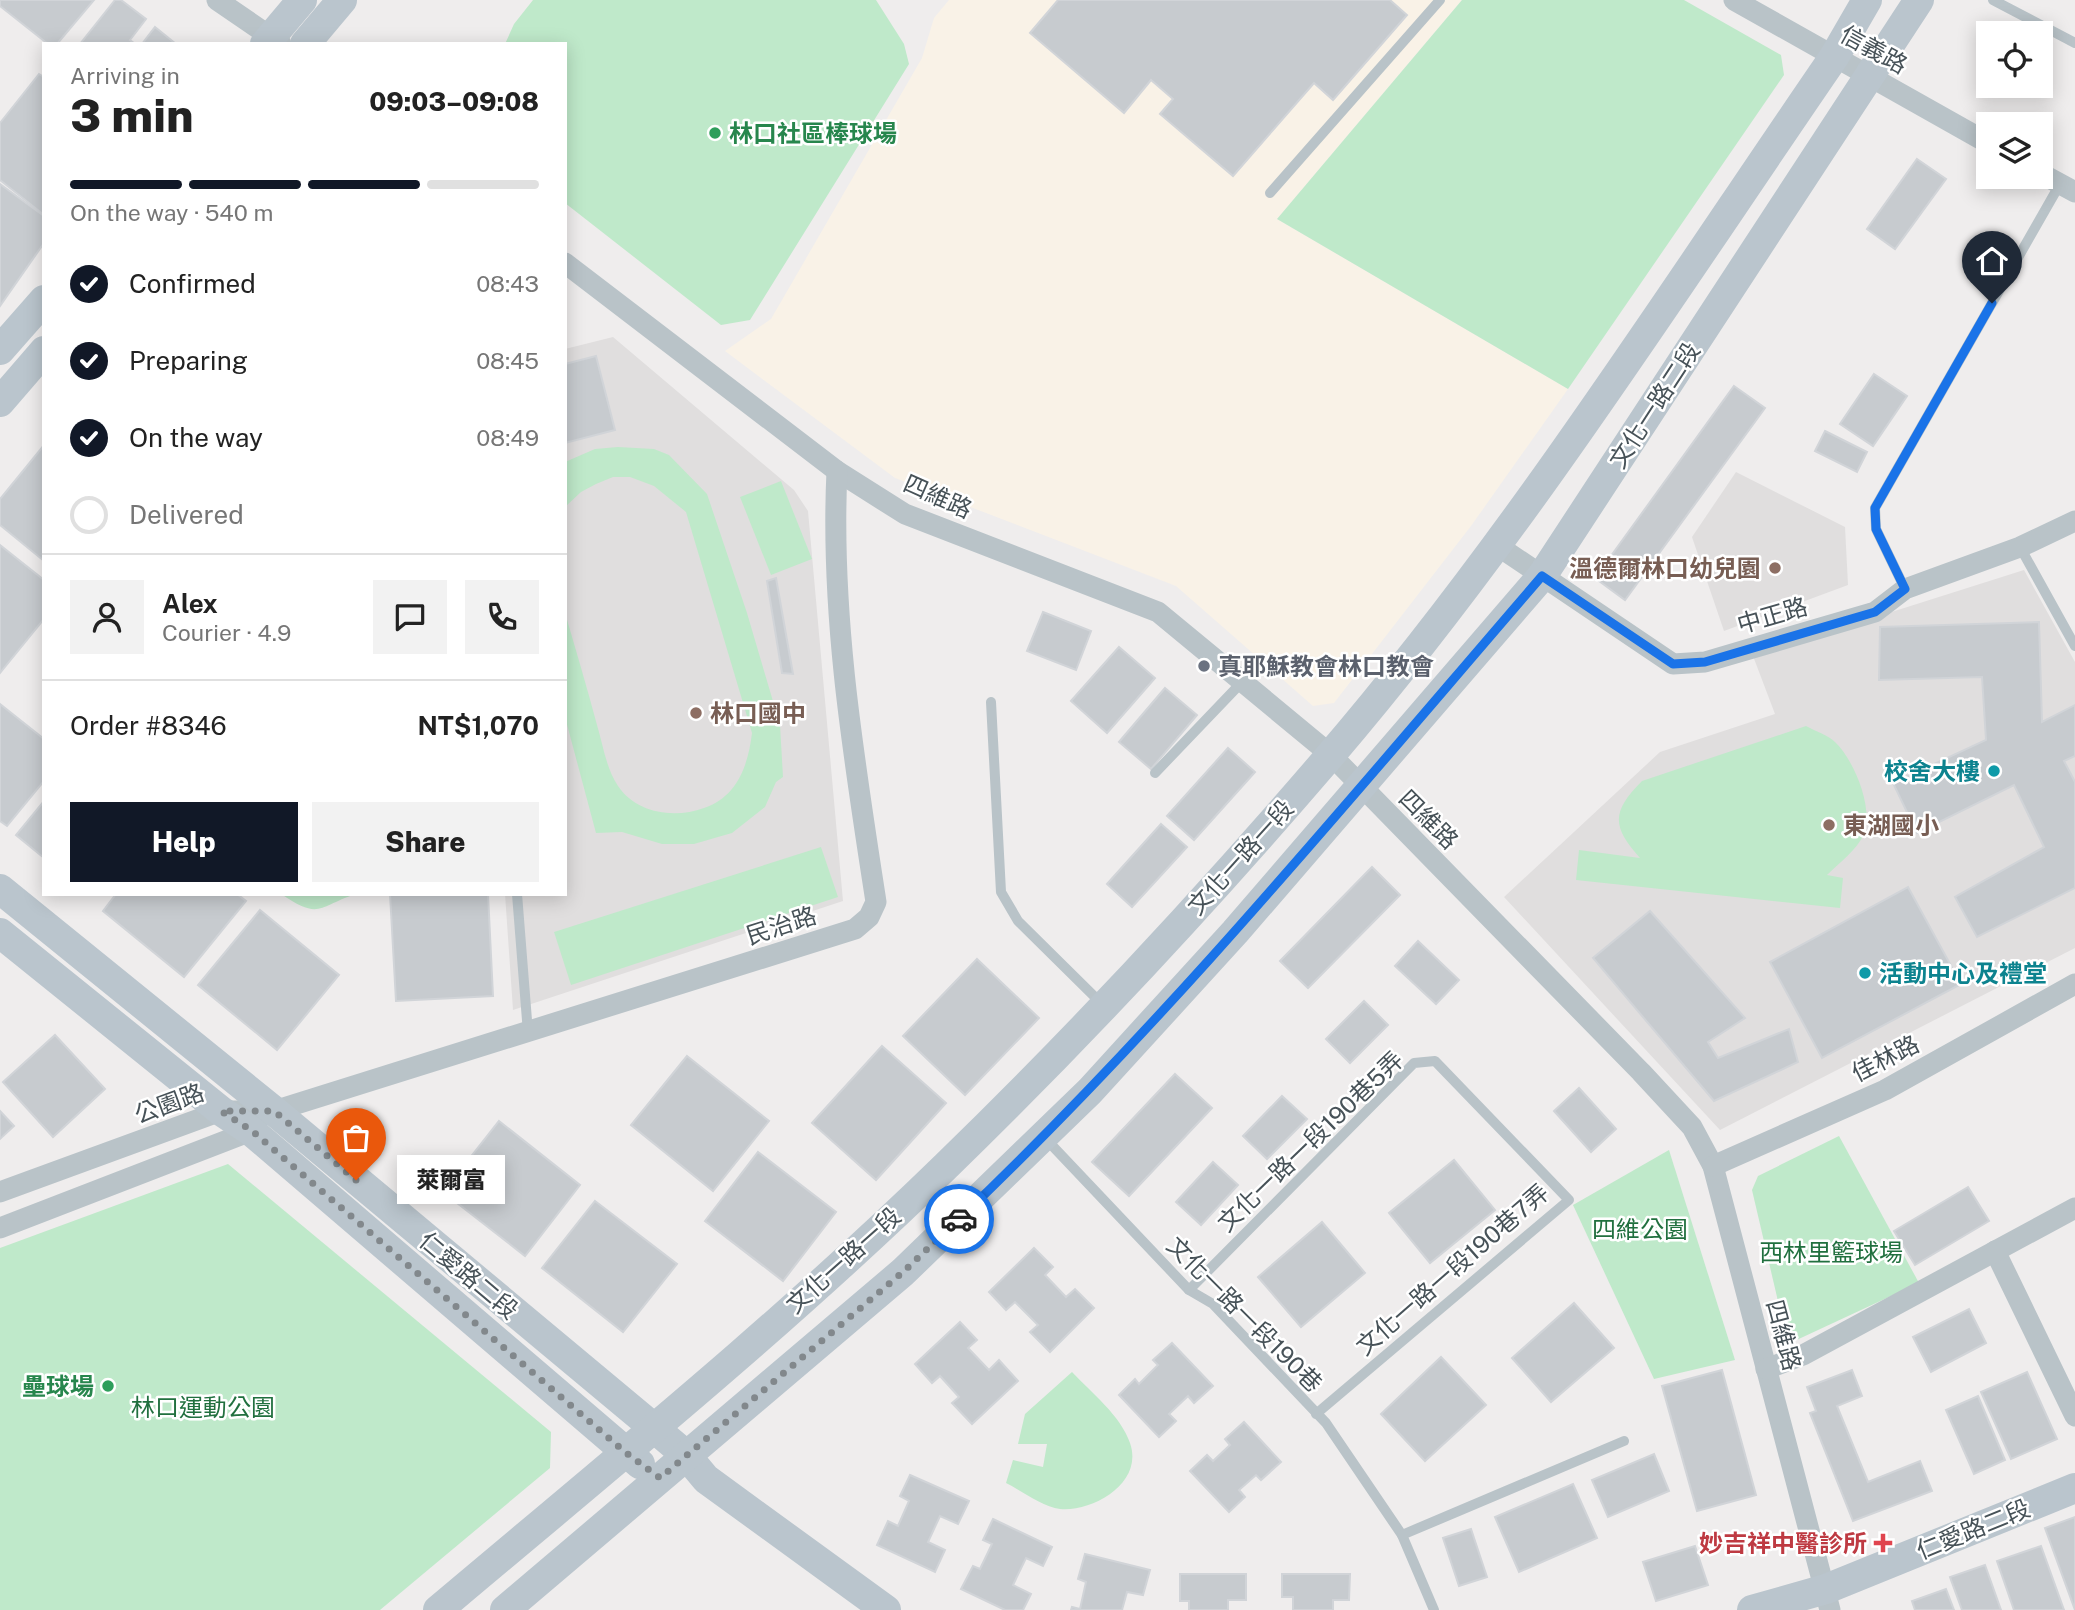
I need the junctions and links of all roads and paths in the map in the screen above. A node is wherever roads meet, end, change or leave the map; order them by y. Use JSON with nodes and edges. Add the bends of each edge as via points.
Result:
{"nodes":[{"id":1,"x":217,"y":0,"type":"edge"},
{"id":2,"x":302,"y":0,"type":"edge"},
{"id":3,"x":342,"y":0,"type":"edge"},
{"id":4,"x":1440,"y":0,"type":"edge"},
{"id":5,"x":1734,"y":0,"type":"edge"},
{"id":6,"x":1867,"y":0,"type":"edge"},
{"id":7,"x":1919,"y":0,"type":"edge"},
{"id":8,"x":1993,"y":0,"type":"edge"},
{"id":9,"x":272,"y":42,"type":"edge"},
{"id":10,"x":307,"y":42,"type":"edge"},
{"id":11,"x":2075,"y":43,"type":"edge"},
{"id":12,"x":1834,"y":57,"type":"junction"},
{"id":13,"x":1870,"y":77,"type":"junction"},
{"id":14,"x":1976,"y":136,"type":"edge"},
{"id":15,"x":2068,"y":188,"type":"edge"},
{"id":16,"x":1270,"y":192,"type":"dead end"},
{"id":17,"x":567,"y":264,"type":"edge"},
{"id":18,"x":42,"y":302,"type":"edge"},
{"id":19,"x":0,"y":350,"type":"edge"},
{"id":20,"x":42,"y":353,"type":"edge"},
{"id":21,"x":0,"y":402,"type":"edge"},
{"id":22,"x":837,"y":471,"type":"junction"},
{"id":23,"x":2075,"y":521,"type":"edge"},
{"id":24,"x":1498,"y":546,"type":"junction"},
{"id":25,"x":2020,"y":547,"type":"junction"},
{"id":26,"x":1542,"y":576,"type":"junction"},
{"id":27,"x":1905,"y":589,"type":"junction"},
{"id":28,"x":2075,"y":646,"type":"edge"},
{"id":29,"x":1243,"y":681,"type":"junction"},
{"id":30,"x":991,"y":702,"type":"dead end"},
{"id":31,"x":1331,"y":755,"type":"junction"},
{"id":32,"x":1155,"y":773,"type":"dead end"},
{"id":33,"x":1361,"y":788,"type":"junction"},
{"id":34,"x":0,"y":889,"type":"edge"},
{"id":35,"x":517,"y":896,"type":"edge"},
{"id":36,"x":0,"y":933,"type":"edge"},
{"id":37,"x":2075,"y":984,"type":"edge"},
{"id":38,"x":1104,"y":1006,"type":"junction"},
{"id":39,"x":528,"y":1033,"type":"junction"},
{"id":40,"x":1435,"y":1061,"type":"joint"},
{"id":41,"x":221,"y":1111,"type":"junction"},
{"id":42,"x":274,"y":1111,"type":"junction"},
{"id":43,"x":251,"y":1130,"type":"junction"},
{"id":44,"x":1044,"y":1138,"type":"junction"},
{"id":45,"x":130,"y":1144,"type":"junction"},
{"id":46,"x":1713,"y":1166,"type":"junction"},
{"id":47,"x":142,"y":1172,"type":"junction"},
{"id":48,"x":0,"y":1192,"type":"edge"},
{"id":49,"x":2075,"y":1208,"type":"edge"},
{"id":50,"x":0,"y":1228,"type":"edge"},
{"id":51,"x":1995,"y":1251,"type":"junction"},
{"id":52,"x":1189,"y":1290,"type":"junction"},
{"id":53,"x":1766,"y":1369,"type":"junction"},
{"id":54,"x":1316,"y":1413,"type":"junction"},
{"id":55,"x":2075,"y":1416,"type":"edge"},
{"id":56,"x":654,"y":1428,"type":"junction"},
{"id":57,"x":1624,"y":1441,"type":"dead end"},
{"id":58,"x":625,"y":1452,"type":"junction"},
{"id":59,"x":686,"y":1454,"type":"junction"},
{"id":60,"x":660,"y":1478,"type":"junction"},
{"id":61,"x":706,"y":1479,"type":"junction"},
{"id":62,"x":2075,"y":1488,"type":"edge"},
{"id":63,"x":1402,"y":1535,"type":"junction"},
{"id":64,"x":1828,"y":1599,"type":"edge"},
{"id":65,"x":438,"y":1610,"type":"edge"},
{"id":66,"x":505,"y":1610,"type":"edge"},
{"id":67,"x":886,"y":1610,"type":"edge"},
{"id":68,"x":1434,"y":1610,"type":"edge"},
{"id":69,"x":1752,"y":1610,"type":"edge"}],
"edges":[{"from":1,"to":9,"type":"street"},
{"from":2,"to":9,"type":"main road"},
{"from":3,"to":10,"type":"main road"},
{"from":4,"to":16,"type":"lane"},
{"from":5,"to":12,"type":"street","name":"信義路"},
{"from":6,"to":12,"type":"main road","name":"文化一路二段"},
{"from":7,"to":13,"type":"main road","name":"文化一路二段"},
{"from":8,"to":11,"type":"lane"},
{"from":12,"to":13,"type":"street","name":"信義路"},
{"from":12,"to":24,"type":"main road","name":"文化一路二段"},
{"from":13,"to":14,"type":"street","name":"信義路"},
{"from":13,"to":26,"type":"main road","name":"文化一路二段"},
{"from":15,"to":27,"type":"lane","via":[[1875,508],[1876,529]]},
{"from":17,"to":22,"type":"street","name":"四維路"},
{"from":18,"to":19,"type":"main road"},
{"from":20,"to":21,"type":"main road"},
{"from":22,"to":29,"type":"street","name":"四維路","via":[[905,514],[1158,612]]},
{"from":22,"to":39,"type":"street","name":"民治路","via":[[834,535],[851,739],[876,902],[869,917],[855,929]]},
{"from":23,"to":25,"type":"street","name":"中正路"},
{"from":24,"to":26,"type":"street","name":"中正路"},
{"from":24,"to":31,"type":"main road","name":"文化一路二段"},
{"from":25,"to":27,"type":"street","name":"中正路"},
{"from":25,"to":28,"type":"lane"},
{"from":26,"to":27,"type":"street","name":"中正路","via":[[1673,664],[1705,662],[1875,612]]},
{"from":26,"to":33,"type":"main road","name":"文化一路二段"},
{"from":29,"to":31,"type":"street","name":"四維路"},
{"from":29,"to":32,"type":"lane"},
{"from":30,"to":38,"type":"lane","via":[[1001,892],[1017,921]]},
{"from":31,"to":33,"type":"street","name":"四維路"},
{"from":31,"to":38,"type":"main road","name":"文化一路一段"},
{"from":33,"to":44,"type":"main road","name":"文化一路一段","via":[[1236,932]]},
{"from":33,"to":46,"type":"street","name":"四維路","via":[[1641,1072],[1692,1127]]},
{"from":34,"to":42,"type":"main road","name":"仁愛路二段"},
{"from":35,"to":39,"type":"lane"},
{"from":36,"to":41,"type":"main road","name":"仁愛路二段"},
{"from":37,"to":46,"type":"street","name":"佳林路","via":[[1885,1090]]},
{"from":38,"to":56,"type":"main road","name":"文化一路一段","via":[[944,1168]]},
{"from":39,"to":42,"type":"street","name":"民治路"},
{"from":40,"to":52,"type":"lane","name":"文化一路一段190巷5弄","via":[[1414,1063]]},
{"from":40,"to":54,"type":"lane","name":"文化一路一段190巷7弄","via":[[1569,1200]]},
{"from":41,"to":42,"type":"street","name":"公園路"},
{"from":41,"to":43,"type":"main road","name":"仁愛路二段"},
{"from":41,"to":45,"type":"street","name":"公園路"},
{"from":42,"to":43,"type":"street"},
{"from":42,"to":56,"type":"main road","name":"仁愛路二段"},
{"from":43,"to":47,"type":"street"},
{"from":43,"to":58,"type":"main road","name":"仁愛路二段"},
{"from":44,"to":52,"type":"lane","name":"文化一路一段190巷"},
{"from":44,"to":59,"type":"main road","name":"文化一路一段","via":[[903,1272]]},
{"from":45,"to":47,"type":"street"},
{"from":45,"to":48,"type":"street","name":"公園路"},
{"from":46,"to":53,"type":"street","name":"四維路"},
{"from":47,"to":50,"type":"street"},
{"from":49,"to":51,"type":"street"},
{"from":51,"to":53,"type":"street","via":[[1803,1355]]},
{"from":51,"to":55,"type":"street"},
{"from":52,"to":54,"type":"lane","name":"文化一路一段190巷","via":[[1213,1304]]},
{"from":53,"to":64,"type":"street","name":"四維路"},
{"from":54,"to":63,"type":"lane","name":"文化一路一段190巷"},
{"from":56,"to":58,"type":"main road","name":"文化一路一段"},
{"from":56,"to":59,"type":"main road","name":"仁愛路二段"},
{"from":57,"to":63,"type":"lane"},
{"from":58,"to":60,"type":"main road","name":"仁愛路二段"},
{"from":58,"to":65,"type":"main road","name":"文化一路一段"},
{"from":59,"to":60,"type":"main road","name":"文化一路一段"},
{"from":59,"to":61,"type":"main road","name":"仁愛路二段"},
{"from":60,"to":61,"type":"main road"},
{"from":60,"to":66,"type":"main road","name":"文化一路一段"},
{"from":61,"to":67,"type":"main road","name":"仁愛路二段"},
{"from":62,"to":64,"type":"main road","name":"仁愛路二段"},
{"from":63,"to":68,"type":"lane","name":"文化一路一段190巷"},
{"from":64,"to":69,"type":"main road","name":"仁愛路二段"}]}
